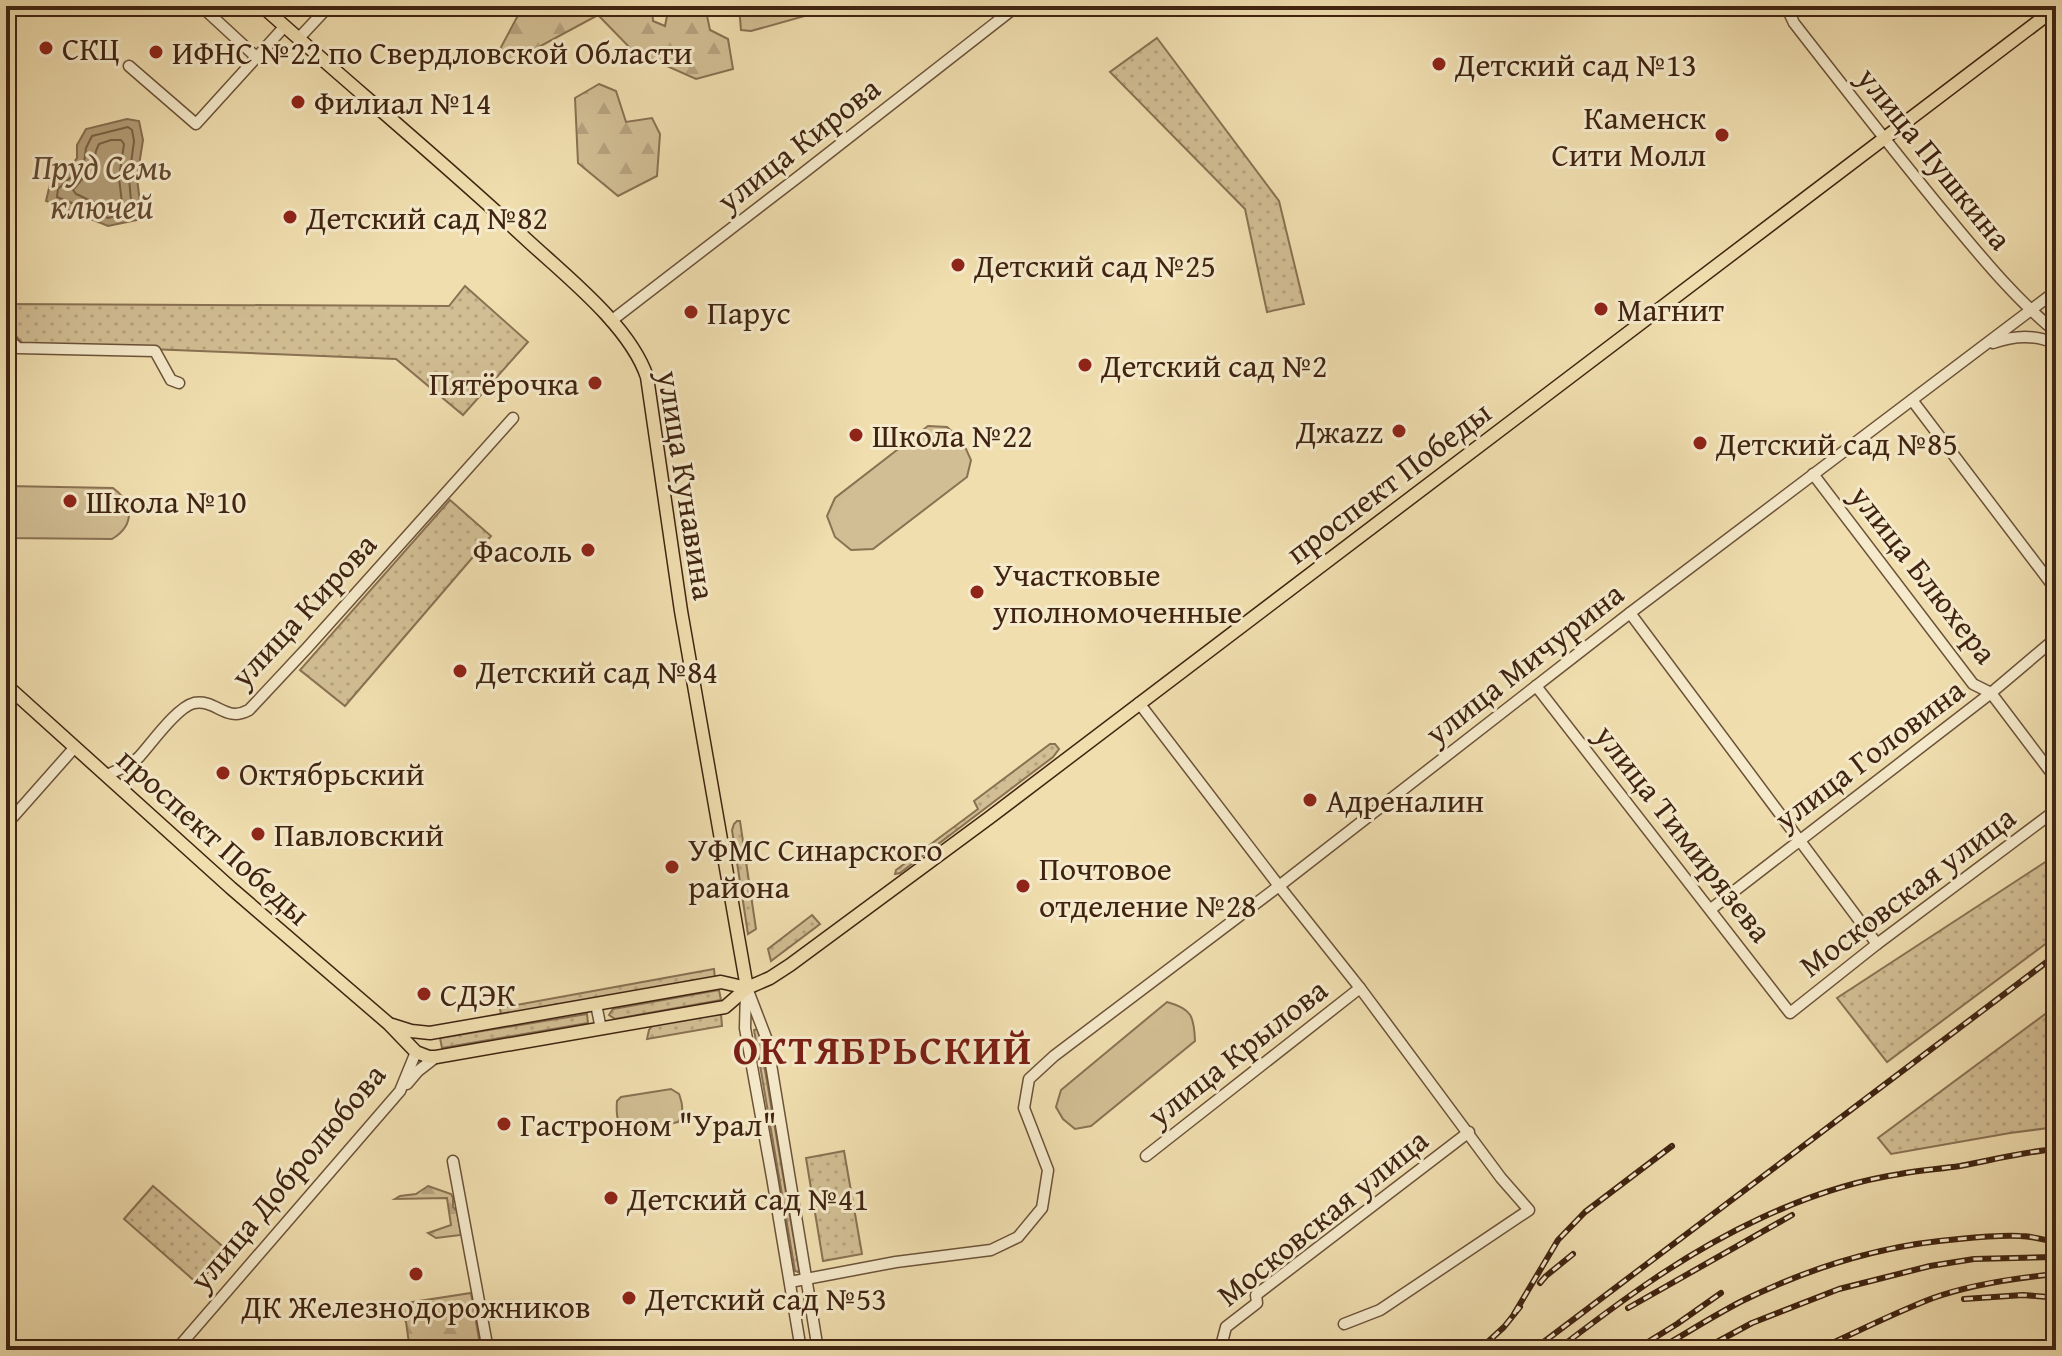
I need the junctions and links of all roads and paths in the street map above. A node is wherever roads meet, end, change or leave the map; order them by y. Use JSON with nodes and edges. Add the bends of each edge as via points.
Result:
{"nodes":[{"id":1,"x":201,"y":6,"type":"edge"},
{"id":2,"x":262,"y":6,"type":"edge"},
{"id":3,"x":329,"y":6,"type":"edge"},
{"id":4,"x":1017,"y":6,"type":"edge"},
{"id":5,"x":1786,"y":6,"type":"edge"},
{"id":6,"x":2056,"y":8,"type":"edge"},
{"id":7,"x":285,"y":26,"type":"junction"},
{"id":8,"x":299,"y":38,"type":"junction"},
{"id":9,"x":254,"y":55,"type":"dead end"},
{"id":10,"x":129,"y":66,"type":"dead end"},
{"id":11,"x":1883,"y":139,"type":"junction"},
{"id":12,"x":2056,"y":291,"type":"edge"},
{"id":13,"x":2031,"y":311,"type":"junction"},
{"id":14,"x":611,"y":321,"type":"junction"},
{"id":15,"x":2056,"y":332,"type":"edge"},
{"id":16,"x":6,"y":337,"type":"edge"},
{"id":17,"x":2056,"y":344,"type":"edge"},
{"id":18,"x":1980,"y":348,"type":"junction"},
{"id":19,"x":179,"y":383,"type":"dead end"},
{"id":20,"x":1912,"y":400,"type":"junction"},
{"id":21,"x":513,"y":418,"type":"dead end"},
{"id":22,"x":1813,"y":474,"type":"junction"},
{"id":23,"x":2056,"y":590,"type":"edge"},
{"id":24,"x":1630,"y":613,"type":"junction"},
{"id":25,"x":2056,"y":638,"type":"edge"},
{"id":26,"x":6,"y":685,"type":"edge"},
{"id":27,"x":1536,"y":686,"type":"junction"},
{"id":28,"x":1991,"y":693,"type":"junction"},
{"id":29,"x":1139,"y":703,"type":"junction"},
{"id":30,"x":75,"y":747,"type":"junction"},
{"id":31,"x":107,"y":775,"type":"junction"},
{"id":32,"x":2056,"y":779,"type":"edge"},
{"id":33,"x":2056,"y":810,"type":"edge"},
{"id":34,"x":6,"y":825,"type":"edge"},
{"id":35,"x":1800,"y":839,"type":"junction"},
{"id":36,"x":1279,"y":886,"type":"junction"},
{"id":37,"x":1711,"y":909,"type":"junction"},
{"id":38,"x":1877,"y":944,"type":"junction"},
{"id":39,"x":747,"y":988,"type":"junction"},
{"id":40,"x":1360,"y":988,"type":"junction"},
{"id":41,"x":596,"y":1004,"type":"junction"},
{"id":42,"x":1790,"y":1013,"type":"joint"},
{"id":43,"x":389,"y":1024,"type":"junction"},
{"id":44,"x":601,"y":1029,"type":"junction"},
{"id":45,"x":430,"y":1033,"type":"junction"},
{"id":46,"x":416,"y":1052,"type":"junction"},
{"id":47,"x":436,"y":1057,"type":"junction"},
{"id":48,"x":400,"y":1091,"type":"junction"},
{"id":49,"x":1469,"y":1132,"type":"junction"},
{"id":50,"x":1146,"y":1156,"type":"dead end"},
{"id":51,"x":453,"y":1161,"type":"dead end"},
{"id":52,"x":806,"y":1279,"type":"junction"},
{"id":53,"x":790,"y":1282,"type":"junction"},
{"id":54,"x":1344,"y":1324,"type":"dead end"},
{"id":55,"x":176,"y":1350,"type":"edge"},
{"id":56,"x":488,"y":1350,"type":"edge"},
{"id":57,"x":801,"y":1350,"type":"edge"},
{"id":58,"x":818,"y":1350,"type":"edge"},
{"id":59,"x":1220,"y":1350,"type":"edge"}],
"edges":[{"from":1,"to":9,"type":"street"},
{"from":2,"to":7,"type":"main road","name":"улица Кунавина"},
{"from":3,"to":8,"type":"street"},
{"from":4,"to":14,"type":"street","name":"улица Кирова"},
{"from":5,"to":11,"type":"street","name":"улица Пушкина"},
{"from":6,"to":11,"type":"main road","name":"проспект Победы"},
{"from":7,"to":8,"type":"main road","name":"улица Кунавина"},
{"from":7,"to":10,"type":"street","via":[[196,124]]},
{"from":8,"to":14,"type":"main road","name":"улица Кунавина","via":[[441,161]]},
{"from":11,"to":13,"type":"street","name":"улица Пушкина"},
{"from":11,"to":29,"type":"main road","name":"проспект Победы"},
{"from":12,"to":13,"type":"street","name":"улица Мичурина"},
{"from":13,"to":15,"type":"street","name":"улица Пушкина"},
{"from":13,"to":18,"type":"street","name":"улица Мичурина"},
{"from":14,"to":39,"type":"main road","name":"улица Кунавина","via":[[647,377],[681,611]]},
{"from":16,"to":19,"type":"street","via":[[18,348],[155,351],[171,380]]},
{"from":17,"to":18,"type":"street","via":[[2026,336]]},
{"from":18,"to":20,"type":"street","name":"улица Мичурина"},
{"from":20,"to":22,"type":"street","name":"улица Мичурина"},
{"from":20,"to":23,"type":"street"},
{"from":21,"to":31,"type":"street","name":"улица Кирова","via":[[249,710],[230,714],[193,703],[131,764]]},
{"from":22,"to":24,"type":"street","name":"улица Мичурина"},
{"from":22,"to":28,"type":"street","name":"улица Блюхера","via":[[1973,684]]},
{"from":24,"to":27,"type":"street","name":"улица Мичурина"},
{"from":24,"to":35,"type":"street"},
{"from":25,"to":28,"type":"street","name":"улица Головина"},
{"from":26,"to":30,"type":"main road","name":"проспект Победы"},
{"from":27,"to":36,"type":"street","name":"улица Мичурина"},
{"from":27,"to":37,"type":"street","name":"улица Тимирязева"},
{"from":28,"to":32,"type":"street","name":"улица Блюхера"},
{"from":28,"to":35,"type":"street","name":"улица Головина"},
{"from":29,"to":36,"type":"street"},
{"from":29,"to":39,"type":"main road","name":"проспект Победы","via":[[790,965]]},
{"from":30,"to":31,"type":"main road","name":"проспект Победы"},
{"from":30,"to":34,"type":"street"},
{"from":31,"to":43,"type":"main road","name":"проспект Победы"},
{"from":33,"to":38,"type":"street","name":"Московская улица"},
{"from":35,"to":37,"type":"street","name":"улица Головина"},
{"from":35,"to":38,"type":"street"},
{"from":36,"to":40,"type":"street"},
{"from":36,"to":52,"type":"street","name":"улица Мичурина","via":[[1029,1079],[1024,1108],[1048,1170],[1042,1208],[1018,1237],[991,1250]]},
{"from":37,"to":42,"type":"street","name":"улица Тимирязева"},
{"from":38,"to":42,"type":"street","name":"Московская улица"},
{"from":39,"to":41,"type":"main road","name":"проспект Победы","via":[[721,982]]},
{"from":39,"to":44,"type":"main road","name":"проспект Победы","via":[[725,1007]]},
{"from":39,"to":52,"type":"street","name":"улица Кунавина","via":[[767,1040]]},
{"from":39,"to":53,"type":"street","name":"улица Кунавина","via":[[745,1028]]},
{"from":40,"to":49,"type":"street"},
{"from":40,"to":50,"type":"street","name":"улица Крылова"},
{"from":41,"to":44,"type":"street"},
{"from":41,"to":45,"type":"main road","name":"проспект Победы"},
{"from":43,"to":45,"type":"main road","name":"проспект Победы"},
{"from":43,"to":46,"type":"main road","name":"проспект Победы"},
{"from":44,"to":47,"type":"main road","name":"проспект Победы"},
{"from":45,"to":46,"type":"main road","name":"улица Добролюбова"},
{"from":46,"to":47,"type":"main road","name":"проспект Победы"},
{"from":46,"to":48,"type":"street","name":"улица Добролюбова"},
{"from":47,"to":48,"type":"street"},
{"from":48,"to":55,"type":"street","name":"улица Добролюбова"},
{"from":49,"to":54,"type":"street","via":[[1529,1210],[1380,1310]]},
{"from":49,"to":59,"type":"street","name":"Московская улица","via":[[1256,1295],[1257,1303],[1226,1327]]},
{"from":51,"to":56,"type":"street"},
{"from":52,"to":53,"type":"street"},
{"from":52,"to":58,"type":"street","name":"улица Кунавина"},
{"from":53,"to":57,"type":"street","name":"улица Кунавина"}]}
